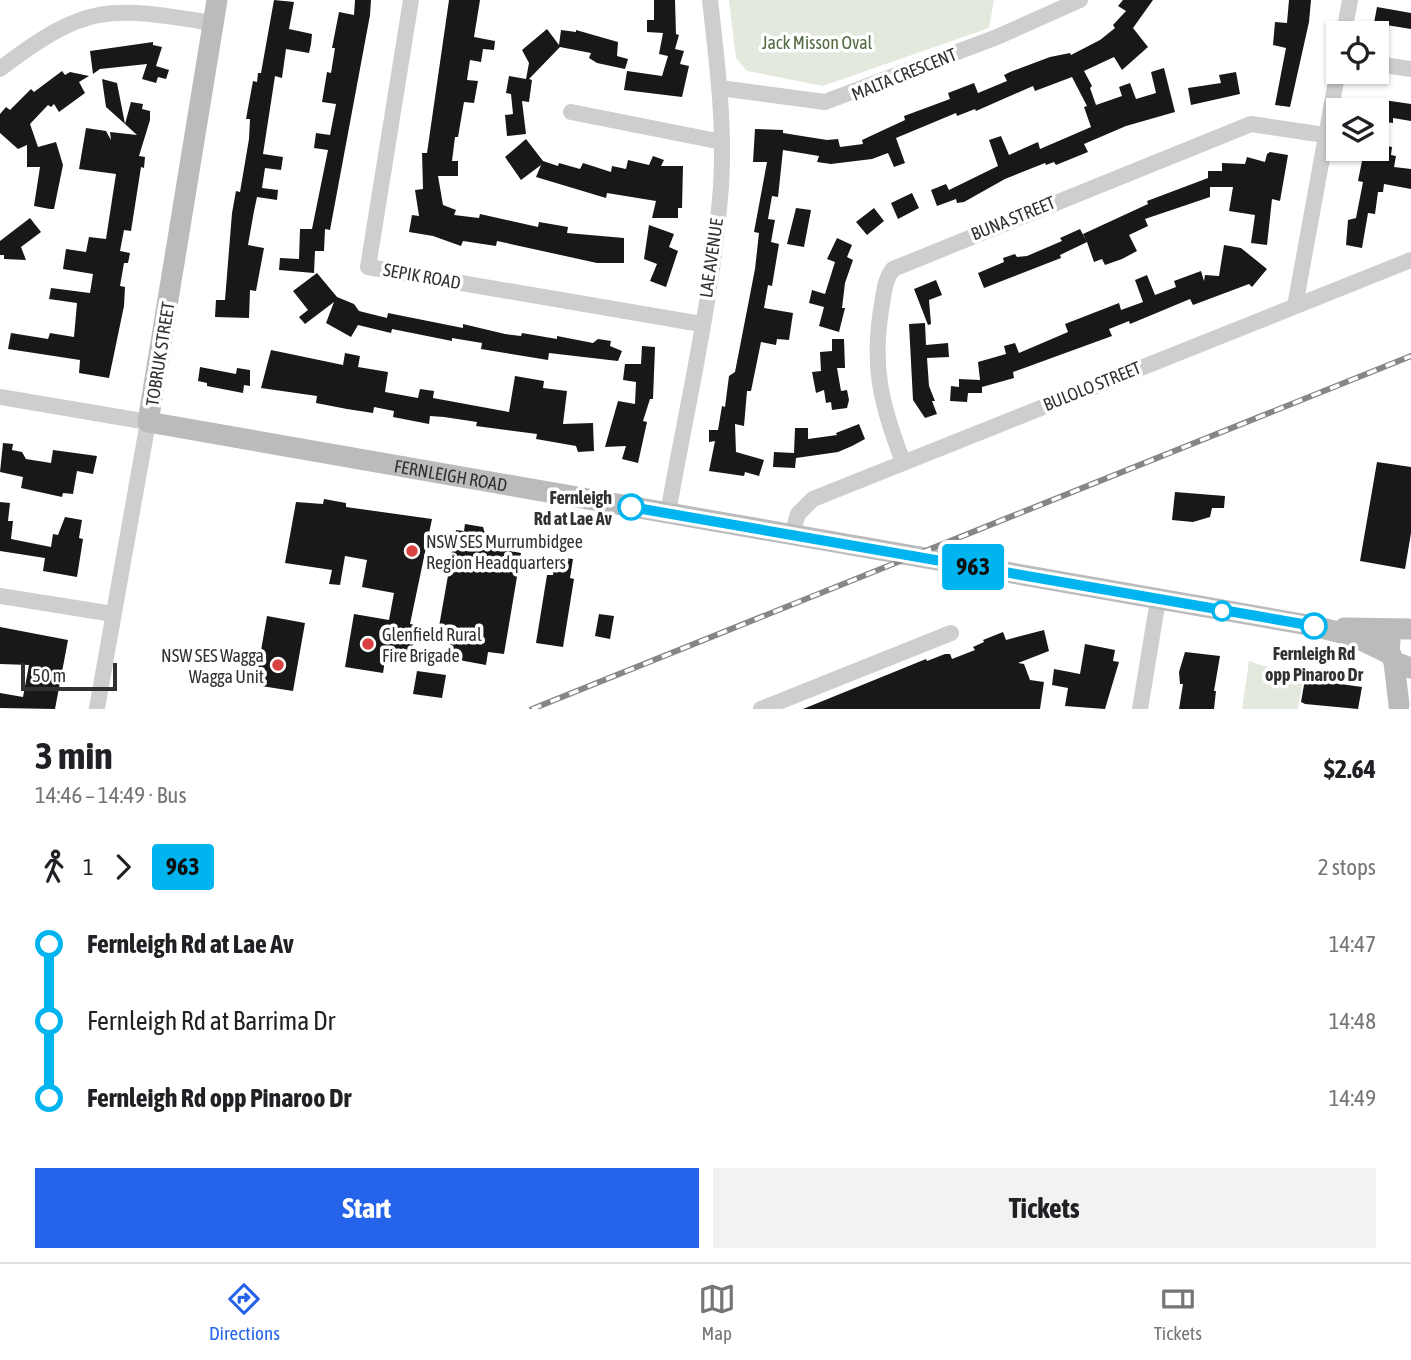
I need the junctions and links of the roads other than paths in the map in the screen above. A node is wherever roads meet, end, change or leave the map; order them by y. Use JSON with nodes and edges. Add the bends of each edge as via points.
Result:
{"nodes":[{"id":1,"x":217,"y":0,"type":"edge"},
{"id":2,"x":411,"y":0,"type":"edge"},
{"id":3,"x":710,"y":0,"type":"edge"},
{"id":4,"x":1080,"y":0,"type":"edge"},
{"id":5,"x":1350,"y":0,"type":"edge"},
{"id":6,"x":1346,"y":21,"type":"edge"},
{"id":7,"x":213,"y":23,"type":"junction"},
{"id":8,"x":1389,"y":66,"type":"edge"},
{"id":9,"x":0,"y":69,"type":"edge"},
{"id":10,"x":1411,"y":69,"type":"edge"},
{"id":11,"x":1335,"y":84,"type":"edge"},
{"id":12,"x":720,"y":88,"type":"junction"},
{"id":13,"x":571,"y":112,"type":"dead end"},
{"id":14,"x":1325,"y":135,"type":"junction"},
{"id":15,"x":722,"y":142,"type":"junction"},
{"id":16,"x":1411,"y":260,"type":"edge"},
{"id":17,"x":1295,"y":306,"type":"junction"},
{"id":18,"x":701,"y":324,"type":"junction"},
{"id":19,"x":0,"y":397,"type":"edge"},
{"id":20,"x":148,"y":422,"type":"junction"},
{"id":21,"x":903,"y":462,"type":"junction"},
{"id":22,"x":668,"y":513,"type":"junction"},
{"id":23,"x":792,"y":534,"type":"junction"},
{"id":24,"x":0,"y":596,"type":"edge"},
{"id":25,"x":1158,"y":600,"type":"junction"},
{"id":26,"x":113,"y":614,"type":"junction"},
{"id":27,"x":1314,"y":626,"type":"junction"},
{"id":28,"x":1408,"y":629,"type":"edge"},
{"id":29,"x":951,"y":633,"type":"dead end"},
{"id":30,"x":1401,"y":665,"type":"edge"},
{"id":31,"x":1399,"y":707,"type":"edge"},
{"id":32,"x":97,"y":708,"type":"edge"},
{"id":33,"x":761,"y":709,"type":"edge"},
{"id":34,"x":1140,"y":709,"type":"edge"}],
"edges":[{"from":1,"to":7,"type":"street","name":"TOBRUK STREET"},
{"from":2,"to":18,"type":"street","name":"SEPIK ROAD","via":[[368,267]]},
{"from":3,"to":12,"type":"street","name":"LAE AVENUE"},
{"from":4,"to":12,"type":"street","name":"MALTA CRESCENT","via":[[997,37],[825,102]]},
{"from":5,"to":6,"type":"street"},
{"from":7,"to":9,"type":"street","via":[[155,13],[97,13],[46,34]]},
{"from":7,"to":20,"type":"street","name":"TOBRUK STREET"},
{"from":8,"to":10,"type":"street"},
{"from":11,"to":14,"type":"street"},
{"from":12,"to":15,"type":"street","name":"LAE AVENUE"},
{"from":13,"to":15,"type":"street"},
{"from":14,"to":17,"type":"street"},
{"from":14,"to":21,"type":"street","name":"BUNA STREET","via":[[1251,124],[892,269],[879,322],[876,366],[885,416]]},
{"from":15,"to":18,"type":"street","name":"LAE AVENUE","via":[[721,187]]},
{"from":16,"to":17,"type":"street","name":"BULOLO STREET"},
{"from":17,"to":21,"type":"street","name":"BULOLO STREET"},
{"from":18,"to":22,"type":"street","name":"LAE AVENUE"},
{"from":19,"to":20,"type":"street","name":"FERNLEIGH ROAD"},
{"from":20,"to":22,"type":"street","name":"FERNLEIGH ROAD"},
{"from":20,"to":26,"type":"street","name":"TOBRUK STREET"},
{"from":21,"to":23,"type":"street","name":"BULOLO STREET","via":[[806,503]]},
{"from":22,"to":23,"type":"street","name":"FERNLEIGH ROAD"},
{"from":23,"to":25,"type":"street","name":"FERNLEIGH ROAD"},
{"from":24,"to":26,"type":"street"},
{"from":25,"to":27,"type":"street","name":"FERNLEIGH ROAD"},
{"from":25,"to":34,"type":"street"},
{"from":26,"to":32,"type":"street","name":"TOBRUK STREET"},
{"from":27,"to":28,"type":"street","name":"FERNLEIGH ROAD"},
{"from":27,"to":30,"type":"street","name":"FERNLEIGH ROAD","via":[[1353,636]]},
{"from":28,"to":30,"type":"street","via":[[1393,636]]},
{"from":29,"to":33,"type":"street"},
{"from":30,"to":31,"type":"street"}]}
